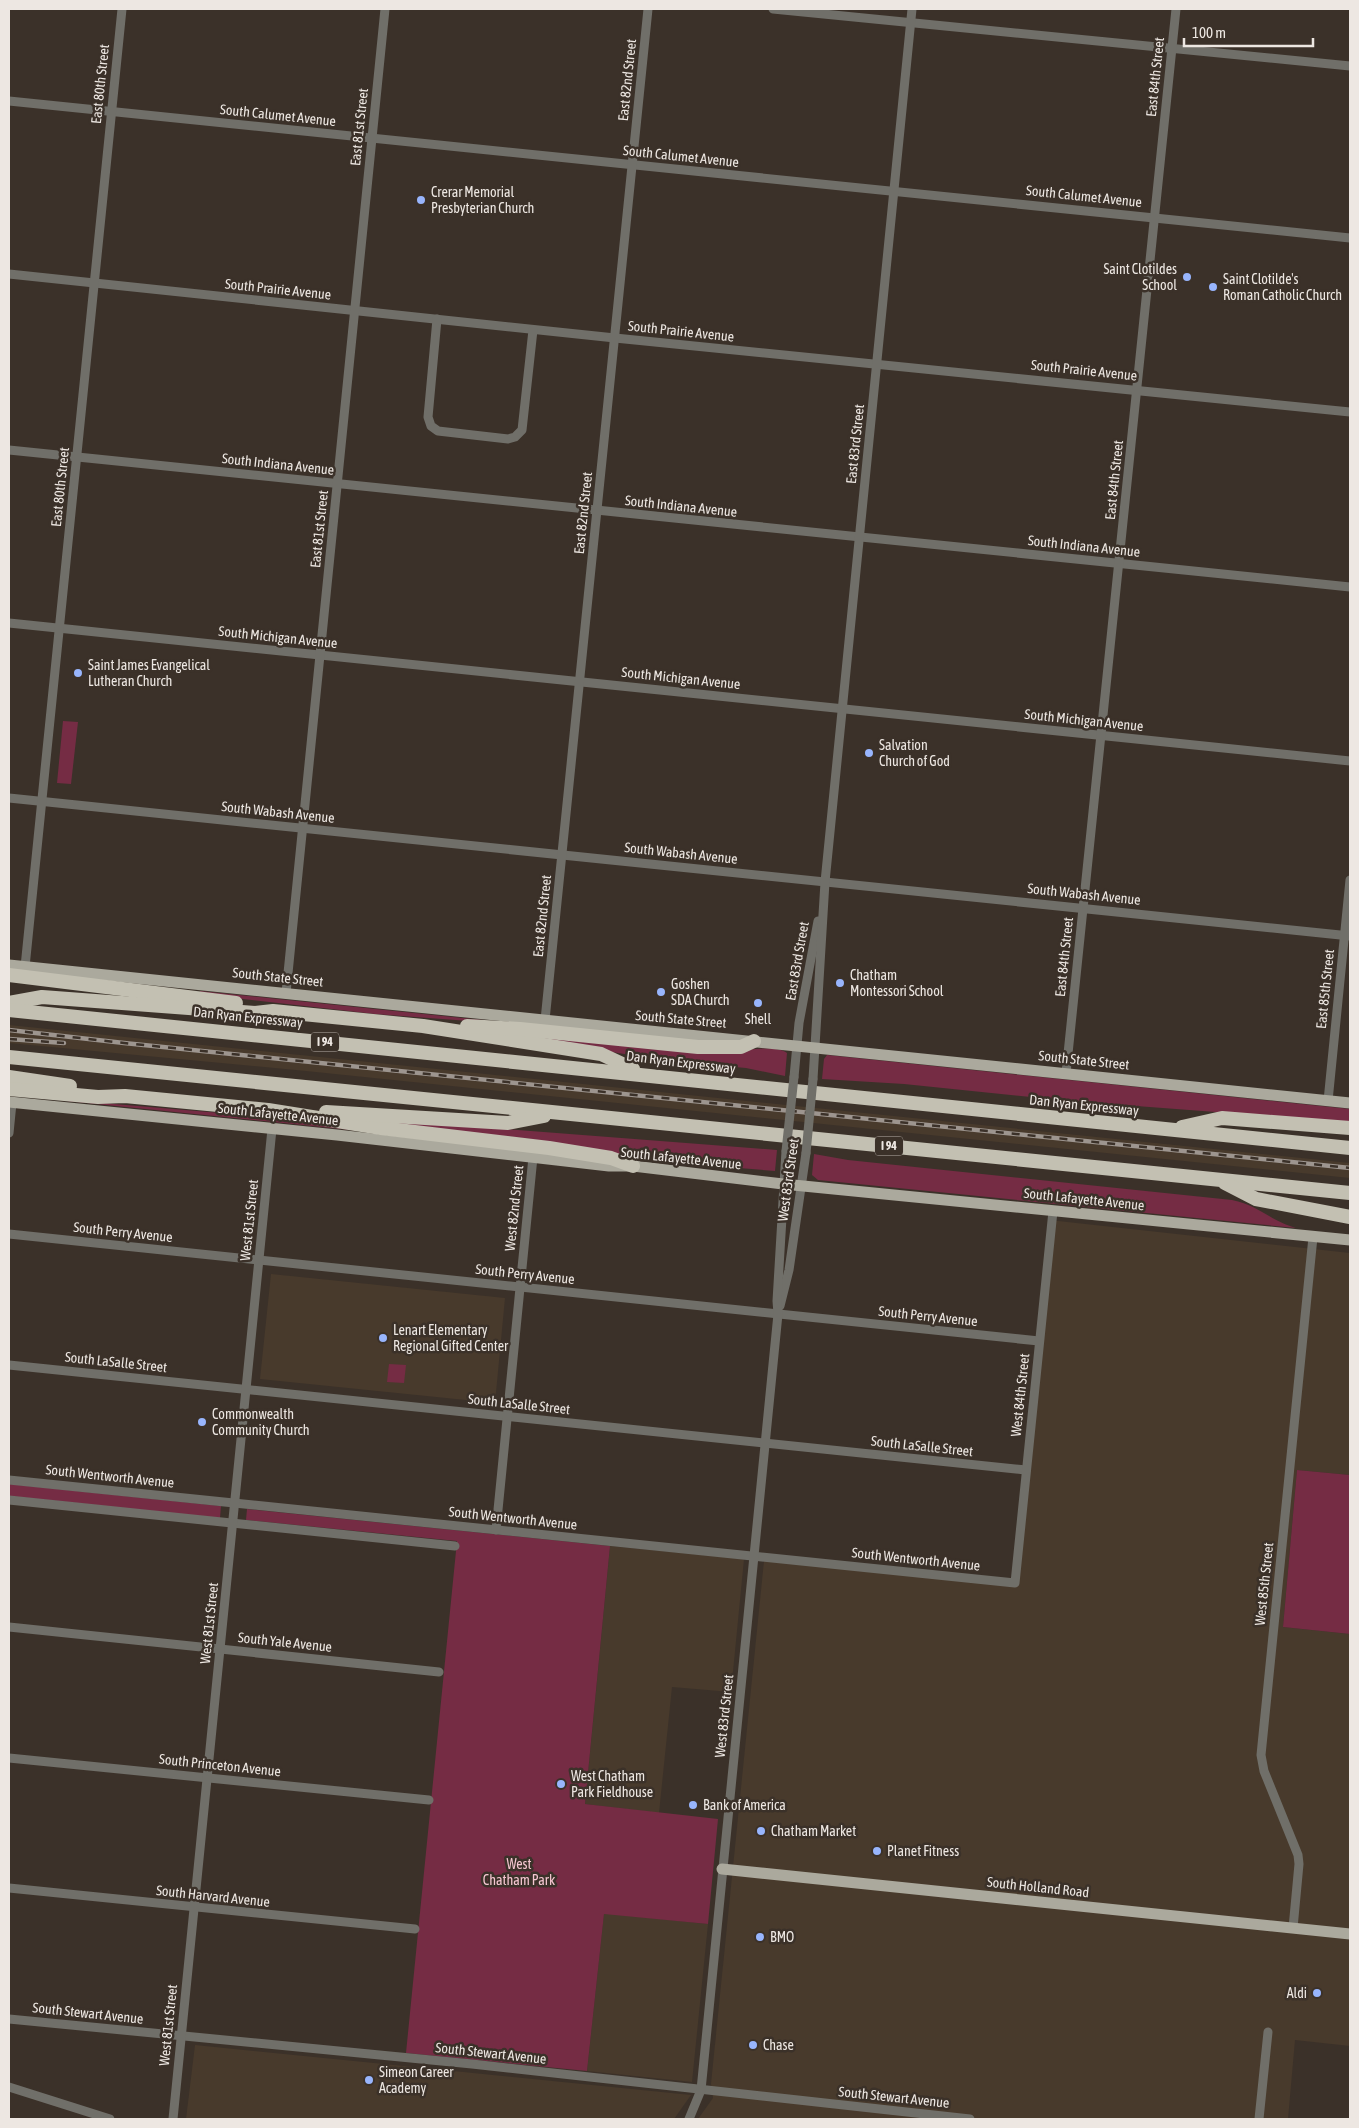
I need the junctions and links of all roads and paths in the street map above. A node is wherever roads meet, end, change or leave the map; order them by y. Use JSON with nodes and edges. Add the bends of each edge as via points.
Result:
{"nodes":[{"id":1,"x":122,"y":9,"type":"edge"},
{"id":2,"x":384,"y":9,"type":"edge"},
{"id":3,"x":648,"y":9,"type":"edge"},
{"id":4,"x":773,"y":9,"type":"edge"},
{"id":5,"x":912,"y":9,"type":"edge"},
{"id":6,"x":1176,"y":9,"type":"edge"},
{"id":7,"x":910,"y":21,"type":"junction"},
{"id":8,"x":1172,"y":48,"type":"junction"},
{"id":9,"x":1350,"y":66,"type":"edge"},
{"id":10,"x":9,"y":101,"type":"edge"},
{"id":11,"x":111,"y":112,"type":"junction"},
{"id":12,"x":372,"y":138,"type":"junction"},
{"id":13,"x":632,"y":165,"type":"junction"},
{"id":14,"x":893,"y":191,"type":"junction"},
{"id":15,"x":1155,"y":218,"type":"junction"},
{"id":16,"x":1350,"y":238,"type":"edge"},
{"id":17,"x":9,"y":274,"type":"edge"},
{"id":18,"x":94,"y":283,"type":"junction"},
{"id":19,"x":354,"y":310,"type":"junction"},
{"id":20,"x":437,"y":319,"type":"junction"},
{"id":21,"x":533,"y":330,"type":"junction"},
{"id":22,"x":615,"y":338,"type":"junction"},
{"id":23,"x":876,"y":364,"type":"junction"},
{"id":24,"x":1137,"y":390,"type":"junction"},
{"id":25,"x":1350,"y":412,"type":"edge"},
{"id":26,"x":9,"y":450,"type":"edge"},
{"id":27,"x":77,"y":457,"type":"junction"},
{"id":28,"x":338,"y":484,"type":"junction"},
{"id":29,"x":597,"y":511,"type":"junction"},
{"id":30,"x":859,"y":537,"type":"junction"},
{"id":31,"x":1119,"y":564,"type":"junction"},
{"id":32,"x":1350,"y":588,"type":"edge"},
{"id":33,"x":9,"y":623,"type":"edge"},
{"id":34,"x":59,"y":628,"type":"junction"},
{"id":35,"x":319,"y":655,"type":"junction"},
{"id":36,"x":580,"y":682,"type":"junction"},
{"id":37,"x":842,"y":709,"type":"junction"},
{"id":38,"x":1101,"y":735,"type":"junction"},
{"id":39,"x":1350,"y":761,"type":"edge"},
{"id":40,"x":9,"y":798,"type":"edge"},
{"id":41,"x":42,"y":802,"type":"junction"},
{"id":42,"x":302,"y":828,"type":"junction"},
{"id":43,"x":562,"y":854,"type":"junction"},
{"id":44,"x":1350,"y":880,"type":"edge"},
{"id":45,"x":825,"y":882,"type":"junction"},
{"id":46,"x":1083,"y":908,"type":"junction"},
{"id":47,"x":1347,"y":935,"type":"edge"},
{"id":48,"x":9,"y":965,"type":"edge"},
{"id":49,"x":25,"y":967,"type":"junction"},
{"id":50,"x":9,"y":975,"type":"edge"},
{"id":51,"x":286,"y":993,"type":"junction"},
{"id":52,"x":9,"y":1003,"type":"edge"},
{"id":53,"x":9,"y":1010,"type":"edge"},
{"id":54,"x":273,"y":1011,"type":"junction"},
{"id":55,"x":545,"y":1020,"type":"junction"},
{"id":56,"x":422,"y":1026,"type":"junction"},
{"id":57,"x":754,"y":1041,"type":"junction"},
{"id":58,"x":797,"y":1046,"type":"junction"},
{"id":59,"x":816,"y":1048,"type":"junction"},
{"id":60,"x":9,"y":1058,"type":"edge"},
{"id":61,"x":1066,"y":1073,"type":"junction"},
{"id":62,"x":642,"y":1074,"type":"junction"},
{"id":63,"x":9,"y":1077,"type":"edge"},
{"id":64,"x":125,"y":1096,"type":"junction"},
{"id":65,"x":10,"y":1098,"type":"edge"},
{"id":66,"x":1328,"y":1101,"type":"junction"},
{"id":67,"x":1350,"y":1103,"type":"edge"},
{"id":68,"x":268,"y":1110,"type":"junction"},
{"id":69,"x":560,"y":1113,"type":"junction"},
{"id":70,"x":272,"y":1128,"type":"junction"},
{"id":71,"x":1350,"y":1128,"type":"edge"},
{"id":72,"x":1170,"y":1130,"type":"junction"},
{"id":73,"x":9,"y":1133,"type":"edge"},
{"id":74,"x":1350,"y":1148,"type":"edge"},
{"id":75,"x":533,"y":1157,"type":"junction"},
{"id":76,"x":633,"y":1166,"type":"junction"},
{"id":77,"x":1217,"y":1179,"type":"junction"},
{"id":78,"x":783,"y":1184,"type":"junction"},
{"id":79,"x":801,"y":1185,"type":"junction"},
{"id":80,"x":1350,"y":1193,"type":"edge"},
{"id":81,"x":1053,"y":1211,"type":"junction"},
{"id":82,"x":1350,"y":1217,"type":"edge"},
{"id":83,"x":9,"y":1234,"type":"edge"},
{"id":84,"x":1313,"y":1237,"type":"junction"},
{"id":85,"x":1350,"y":1240,"type":"edge"},
{"id":86,"x":259,"y":1260,"type":"junction"},
{"id":87,"x":520,"y":1287,"type":"junction"},
{"id":88,"x":778,"y":1314,"type":"junction"},
{"id":89,"x":1039,"y":1341,"type":"junction"},
{"id":90,"x":9,"y":1365,"type":"edge"},
{"id":91,"x":246,"y":1390,"type":"junction"},
{"id":92,"x":507,"y":1417,"type":"junction"},
{"id":93,"x":765,"y":1444,"type":"junction"},
{"id":94,"x":1026,"y":1470,"type":"junction"},
{"id":95,"x":9,"y":1480,"type":"edge"},
{"id":96,"x":9,"y":1500,"type":"edge"},
{"id":97,"x":235,"y":1503,"type":"junction"},
{"id":98,"x":233,"y":1523,"type":"junction"},
{"id":99,"x":496,"y":1530,"type":"junction"},
{"id":100,"x":455,"y":1546,"type":"dead end"},
{"id":101,"x":754,"y":1556,"type":"junction"},
{"id":102,"x":1015,"y":1582,"type":"joint"},
{"id":103,"x":9,"y":1627,"type":"edge"},
{"id":104,"x":220,"y":1648,"type":"junction"},
{"id":105,"x":439,"y":1672,"type":"dead end"},
{"id":106,"x":9,"y":1758,"type":"edge"},
{"id":107,"x":207,"y":1778,"type":"junction"},
{"id":108,"x":429,"y":1800,"type":"dead end"},
{"id":109,"x":722,"y":1869,"type":"junction"},
{"id":110,"x":9,"y":1888,"type":"edge"},
{"id":111,"x":194,"y":1908,"type":"junction"},
{"id":112,"x":1293,"y":1928,"type":"junction"},
{"id":113,"x":415,"y":1929,"type":"dead end"},
{"id":114,"x":1350,"y":1934,"type":"edge"},
{"id":115,"x":9,"y":2019,"type":"edge"},
{"id":116,"x":1268,"y":2032,"type":"dead end"},
{"id":117,"x":181,"y":2037,"type":"junction"},
{"id":118,"x":9,"y":2087,"type":"edge"},
{"id":119,"x":701,"y":2090,"type":"junction"},
{"id":120,"x":110,"y":2119,"type":"edge"},
{"id":121,"x":173,"y":2119,"type":"edge"},
{"id":122,"x":689,"y":2119,"type":"edge"},
{"id":123,"x":970,"y":2119,"type":"edge"},
{"id":124,"x":1259,"y":2119,"type":"edge"}],
"edges":[{"from":1,"to":11,"type":"street","name":"East 80th Street"},
{"from":2,"to":12,"type":"street","name":"East 81st Street"},
{"from":3,"to":13,"type":"street","name":"East 82nd Street"},
{"from":4,"to":7,"type":"street"},
{"from":5,"to":7,"type":"street","name":"East 83rd Street"},
{"from":6,"to":8,"type":"street","name":"East 84th Street"},
{"from":7,"to":8,"type":"street"},
{"from":7,"to":14,"type":"street","name":"East 83rd Street"},
{"from":8,"to":9,"type":"street"},
{"from":8,"to":15,"type":"street","name":"East 84th Street"},
{"from":10,"to":11,"type":"street","name":"South Calumet Avenue"},
{"from":11,"to":12,"type":"street","name":"South Calumet Avenue"},
{"from":11,"to":18,"type":"street","name":"East 80th Street"},
{"from":12,"to":13,"type":"street","name":"South Calumet Avenue"},
{"from":12,"to":19,"type":"street","name":"East 81st Street"},
{"from":13,"to":14,"type":"street","name":"South Calumet Avenue"},
{"from":13,"to":22,"type":"street","name":"East 82nd Street"},
{"from":14,"to":15,"type":"street","name":"South Calumet Avenue"},
{"from":14,"to":23,"type":"street","name":"East 83rd Street"},
{"from":15,"to":16,"type":"street","name":"South Calumet Avenue"},
{"from":15,"to":24,"type":"street","name":"East 84th Street"},
{"from":17,"to":18,"type":"street","name":"South Prairie Avenue"},
{"from":18,"to":19,"type":"street","name":"South Prairie Avenue"},
{"from":18,"to":27,"type":"street","name":"East 80th Street"},
{"from":19,"to":20,"type":"street","name":"South Prairie Avenue"},
{"from":19,"to":28,"type":"street","name":"East 81st Street"},
{"from":20,"to":21,"type":"street","name":"South Prairie Avenue"},
{"from":20,"to":21,"type":"street","via":[[428,417],[431,426],[438,431],[508,439],[520,433]]},
{"from":21,"to":22,"type":"street","name":"South Prairie Avenue"},
{"from":22,"to":23,"type":"street","name":"South Prairie Avenue"},
{"from":22,"to":29,"type":"street","name":"East 82nd Street"},
{"from":23,"to":24,"type":"street","name":"South Prairie Avenue"},
{"from":23,"to":30,"type":"street","name":"East 83rd Street"},
{"from":24,"to":25,"type":"street","name":"South Prairie Avenue"},
{"from":24,"to":31,"type":"street","name":"East 84th Street"},
{"from":26,"to":27,"type":"street","name":"South Indiana Avenue"},
{"from":27,"to":28,"type":"street","name":"South Indiana Avenue"},
{"from":27,"to":34,"type":"street","name":"East 80th Street"},
{"from":28,"to":29,"type":"street","name":"South Indiana Avenue"},
{"from":28,"to":35,"type":"street","name":"East 81st Street"},
{"from":29,"to":30,"type":"street","name":"South Indiana Avenue"},
{"from":29,"to":36,"type":"street","name":"East 82nd Street"},
{"from":30,"to":31,"type":"street","name":"South Indiana Avenue"},
{"from":30,"to":37,"type":"street","name":"East 83rd Street"},
{"from":31,"to":32,"type":"street","name":"South Indiana Avenue"},
{"from":31,"to":38,"type":"street","name":"East 84th Street"},
{"from":33,"to":34,"type":"street","name":"South Michigan Avenue"},
{"from":34,"to":35,"type":"street","name":"South Michigan Avenue"},
{"from":34,"to":41,"type":"street","name":"East 80th Street"},
{"from":35,"to":36,"type":"street","name":"South Michigan Avenue"},
{"from":35,"to":42,"type":"street","name":"East 81st Street"},
{"from":36,"to":37,"type":"street","name":"South Michigan Avenue"},
{"from":36,"to":43,"type":"street","name":"East 82nd Street"},
{"from":37,"to":38,"type":"street","name":"South Michigan Avenue"},
{"from":37,"to":45,"type":"street","name":"East 83rd Street"},
{"from":38,"to":39,"type":"street","name":"South Michigan Avenue"},
{"from":38,"to":46,"type":"street","name":"East 84th Street"},
{"from":40,"to":41,"type":"street","name":"South Wabash Avenue"},
{"from":41,"to":42,"type":"street","name":"South Wabash Avenue"},
{"from":41,"to":49,"type":"street","name":"East 80th Street"},
{"from":42,"to":43,"type":"street","name":"South Wabash Avenue"},
{"from":42,"to":51,"type":"street","name":"East 81st Street"},
{"from":43,"to":45,"type":"street","name":"South Wabash Avenue"},
{"from":43,"to":55,"type":"street","name":"East 82nd Street"},
{"from":44,"to":47,"type":"street","name":"East 85th Street"},
{"from":45,"to":46,"type":"street","name":"South Wabash Avenue"},
{"from":45,"to":58,"type":"street","name":"East 83rd Street"},
{"from":45,"to":59,"type":"street","name":"East 83rd Street"},
{"from":46,"to":47,"type":"street","name":"South Wabash Avenue"},
{"from":46,"to":61,"type":"street","name":"East 84th Street"},
{"from":47,"to":66,"type":"street","name":"East 85th Street"},
{"from":48,"to":49,"type":"main road","name":"South State Street"},
{"from":49,"to":51,"type":"main road","name":"South State Street"},
{"from":50,"to":54,"type":"highway","via":[[256,1005]]},
{"from":51,"to":55,"type":"main road","name":"South State Street"},
{"from":52,"to":54,"type":"highway","via":[[42,997],[255,1013]]},
{"from":53,"to":62,"type":"highway","name":"Dan Ryan Expressway","number":"I 94"},
{"from":54,"to":56,"type":"highway"},
{"from":55,"to":57,"type":"main road","name":"South State Street"},
{"from":56,"to":57,"type":"highway","via":[[445,1024],[520,1029],[698,1048],[741,1047]]},
{"from":56,"to":62,"type":"highway","via":[[601,1054]]},
{"from":57,"to":58,"type":"main road","name":"South State Street"},
{"from":58,"to":59,"type":"main road","name":"South State Street"},
{"from":58,"to":78,"type":"street","name":"West 83rd Street","bridge":true},
{"from":59,"to":61,"type":"main road","name":"South State Street"},
{"from":59,"to":79,"type":"street","name":"West 83rd Street","bridge":true},
{"from":60,"to":69,"type":"highway","number":"I 94"},
{"from":61,"to":66,"type":"main road","name":"South State Street"},
{"from":62,"to":72,"type":"highway","name":"Dan Ryan Expressway","number":"I 94"},
{"from":63,"to":64,"type":"highway"},
{"from":64,"to":65,"type":"highway"},
{"from":64,"to":68,"type":"highway"},
{"from":65,"to":70,"type":"main road","name":"South Lafayette Avenue"},
{"from":65,"to":73,"type":"street"},
{"from":66,"to":67,"type":"main road","name":"South State Street"},
{"from":68,"to":69,"type":"highway","via":[[508,1123]]},
{"from":68,"to":76,"type":"highway","via":[[381,1128],[549,1148],[611,1158]]},
{"from":69,"to":77,"type":"highway","number":"I 94"},
{"from":70,"to":75,"type":"main road","name":"South Lafayette Avenue"},
{"from":70,"to":86,"type":"street","name":"West 81st Street"},
{"from":71,"to":72,"type":"highway","via":[[1222,1118]]},
{"from":72,"to":74,"type":"highway","name":"Dan Ryan Expressway","number":"I 94"},
{"from":75,"to":76,"type":"main road","name":"South Lafayette Avenue"},
{"from":75,"to":87,"type":"street","name":"West 82nd Street"},
{"from":76,"to":78,"type":"main road","name":"South Lafayette Avenue"},
{"from":77,"to":80,"type":"highway","number":"I 94"},
{"from":77,"to":82,"type":"highway","via":[[1256,1199]]},
{"from":78,"to":79,"type":"main road","name":"South Lafayette Avenue"},
{"from":78,"to":88,"type":"street","name":"West 83rd Street"},
{"from":79,"to":81,"type":"main road","name":"South Lafayette Avenue"},
{"from":79,"to":88,"type":"street","name":"West 83rd Street","via":[[789,1270]]},
{"from":81,"to":84,"type":"main road","name":"South Lafayette Avenue"},
{"from":81,"to":89,"type":"street","name":"West 84th Street"},
{"from":83,"to":86,"type":"street","name":"South Perry Avenue"},
{"from":84,"to":85,"type":"main road","name":"South Lafayette Avenue"},
{"from":84,"to":112,"type":"street","name":"West 85th Street","via":[[1261,1755],[1264,1771],[1298,1855]]},
{"from":86,"to":87,"type":"street","name":"South Perry Avenue"},
{"from":86,"to":91,"type":"street","name":"West 81st Street"},
{"from":87,"to":88,"type":"street","name":"South Perry Avenue"},
{"from":87,"to":92,"type":"street","name":"West 82nd Street"},
{"from":88,"to":89,"type":"street","name":"South Perry Avenue"},
{"from":88,"to":93,"type":"street","name":"West 83rd Street"},
{"from":89,"to":94,"type":"street","name":"West 84th Street"},
{"from":90,"to":91,"type":"street","name":"South LaSalle Street"},
{"from":91,"to":92,"type":"street","name":"South LaSalle Street"},
{"from":91,"to":97,"type":"street","name":"West 81st Street"},
{"from":92,"to":93,"type":"street","name":"South LaSalle Street"},
{"from":92,"to":99,"type":"street","name":"West 82nd Street"},
{"from":93,"to":94,"type":"street","name":"South LaSalle Street"},
{"from":93,"to":101,"type":"street","name":"West 83rd Street"},
{"from":94,"to":102,"type":"street","name":"West 84th Street"},
{"from":95,"to":97,"type":"street","name":"South Wentworth Avenue"},
{"from":96,"to":98,"type":"street"},
{"from":97,"to":98,"type":"street","name":"West 81st Street"},
{"from":97,"to":99,"type":"street","name":"South Wentworth Avenue"},
{"from":98,"to":100,"type":"street"},
{"from":98,"to":104,"type":"street","name":"West 81st Street"},
{"from":99,"to":101,"type":"street","name":"South Wentworth Avenue"},
{"from":101,"to":102,"type":"street","name":"South Wentworth Avenue"},
{"from":101,"to":109,"type":"street","name":"West 83rd Street"},
{"from":103,"to":104,"type":"street","name":"South Yale Avenue"},
{"from":104,"to":105,"type":"street","name":"South Yale Avenue"},
{"from":104,"to":107,"type":"street","name":"West 81st Street"},
{"from":106,"to":107,"type":"street","name":"South Princeton Avenue"},
{"from":107,"to":108,"type":"street","name":"South Princeton Avenue"},
{"from":107,"to":111,"type":"street","name":"West 81st Street"},
{"from":109,"to":112,"type":"main road","name":"South Holland Road"},
{"from":109,"to":119,"type":"street","name":"West 83rd Street"},
{"from":110,"to":111,"type":"street","name":"South Harvard Avenue"},
{"from":111,"to":113,"type":"street","name":"South Harvard Avenue"},
{"from":111,"to":117,"type":"street","name":"West 81st Street"},
{"from":112,"to":114,"type":"main road","name":"South Holland Road"},
{"from":115,"to":117,"type":"street","name":"South Stewart Avenue"},
{"from":116,"to":124,"type":"street"},
{"from":117,"to":119,"type":"street","name":"South Stewart Avenue","via":[[472,2064]]},
{"from":117,"to":121,"type":"street","name":"West 81st Street"},
{"from":118,"to":120,"type":"street"},
{"from":119,"to":122,"type":"street","name":"West 83rd Street"},
{"from":119,"to":123,"type":"street","name":"South Stewart Avenue"}]}
